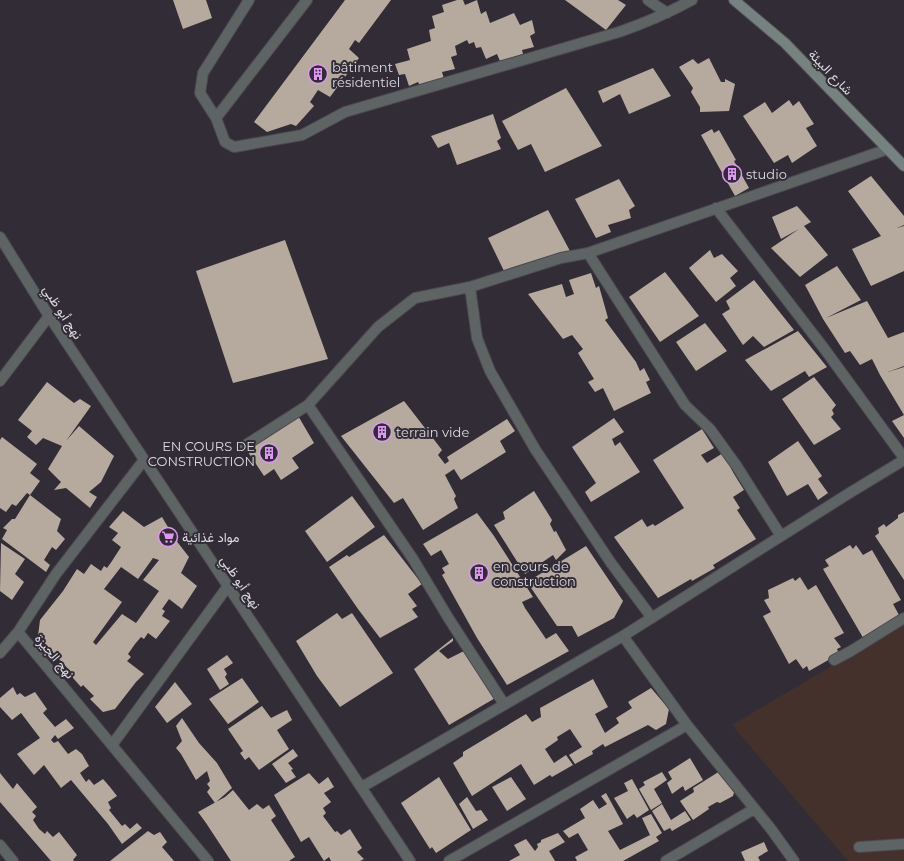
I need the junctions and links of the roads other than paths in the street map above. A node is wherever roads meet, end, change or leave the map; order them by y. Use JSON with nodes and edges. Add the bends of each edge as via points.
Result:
{"nodes":[{"id":1,"x":249,"y":0,"type":"edge"},
{"id":2,"x":307,"y":0,"type":"edge"},
{"id":3,"x":648,"y":0,"type":"edge"},
{"id":4,"x":692,"y":0,"type":"edge"},
{"id":5,"x":734,"y":0,"type":"edge"},
{"id":6,"x":667,"y":13,"type":"junction"},
{"id":7,"x":216,"y":118,"type":"junction"},
{"id":8,"x":888,"y":149,"type":"junction"},
{"id":9,"x":904,"y":166,"type":"edge"},
{"id":10,"x":716,"y":208,"type":"junction"},
{"id":11,"x":0,"y":237,"type":"edge"},
{"id":12,"x":588,"y":253,"type":"junction"},
{"id":13,"x":470,"y":287,"type":"junction"},
{"id":14,"x":49,"y":316,"type":"junction"},
{"id":15,"x":0,"y":381,"type":"edge"},
{"id":16,"x":308,"y":405,"type":"junction"},
{"id":17,"x":244,"y":446,"type":"dead end"},
{"id":18,"x":904,"y":459,"type":"edge"},
{"id":19,"x":144,"y":460,"type":"junction"},
{"id":20,"x":781,"y":536,"type":"junction"},
{"id":21,"x":228,"y":586,"type":"junction"},
{"id":22,"x":652,"y":618,"type":"junction"},
{"id":23,"x":904,"y":618,"type":"edge"},
{"id":24,"x":18,"y":632,"type":"junction"},
{"id":25,"x":622,"y":636,"type":"junction"},
{"id":26,"x":0,"y":653,"type":"edge"},
{"id":27,"x":834,"y":660,"type":"dead end"},
{"id":28,"x":504,"y":704,"type":"junction"},
{"id":29,"x":687,"y":725,"type":"junction"},
{"id":30,"x":112,"y":745,"type":"junction"},
{"id":31,"x":362,"y":787,"type":"junction"},
{"id":32,"x":754,"y":809,"type":"junction"},
{"id":33,"x":904,"y":844,"type":"edge"},
{"id":34,"x":0,"y":845,"type":"edge"},
{"id":35,"x":859,"y":846,"type":"dead end"},
{"id":36,"x":13,"y":861,"type":"edge"},
{"id":37,"x":208,"y":861,"type":"edge"},
{"id":38,"x":410,"y":861,"type":"edge"},
{"id":39,"x":450,"y":861,"type":"edge"},
{"id":40,"x":666,"y":861,"type":"edge"},
{"id":41,"x":794,"y":861,"type":"edge"}],
"edges":[{"from":1,"to":7,"type":"street","via":[[203,73],[200,93]]},
{"from":2,"to":7,"type":"street"},
{"from":3,"to":6,"type":"street"},
{"from":4,"to":6,"type":"street"},
{"from":5,"to":8,"type":"main road","name":"شارع البيئة","via":[[785,43]]},
{"from":6,"to":7,"type":"street","via":[[619,32],[345,112],[302,135],[234,147],[225,142]]},
{"from":8,"to":9,"type":"main road","name":"شارع البيئة"},
{"from":8,"to":10,"type":"street"},
{"from":10,"to":12,"type":"street"},
{"from":10,"to":18,"type":"street","via":[[828,353]]},
{"from":11,"to":14,"type":"street","name":"نهج أبو ظبي"},
{"from":12,"to":13,"type":"street","via":[[560,258]]},
{"from":12,"to":20,"type":"street","via":[[685,405],[710,429]]},
{"from":13,"to":16,"type":"street","via":[[415,298],[378,327]]},
{"from":13,"to":22,"type":"street","via":[[477,338],[490,371],[536,449],[611,563]]},
{"from":14,"to":15,"type":"street"},
{"from":14,"to":19,"type":"street","name":"نهج أبو ظبي"},
{"from":16,"to":17,"type":"street"},
{"from":16,"to":28,"type":"street","via":[[413,558],[448,619]]},
{"from":18,"to":20,"type":"street"},
{"from":19,"to":21,"type":"street","name":"نهج أبو ظبي"},
{"from":19,"to":24,"type":"street","name":"نهج الجيزة","via":[[56,574]]},
{"from":20,"to":22,"type":"street"},
{"from":21,"to":30,"type":"street"},
{"from":21,"to":31,"type":"street","name":"نهج أبو ظبي"},
{"from":22,"to":25,"type":"street"},
{"from":23,"to":27,"type":"street"},
{"from":24,"to":26,"type":"street"},
{"from":24,"to":30,"type":"street","name":"نهج الجيزة"},
{"from":25,"to":28,"type":"street"},
{"from":25,"to":29,"type":"street"},
{"from":28,"to":31,"type":"street"},
{"from":29,"to":32,"type":"street"},
{"from":29,"to":39,"type":"street"},
{"from":30,"to":37,"type":"street","name":"نهج الجيزة"},
{"from":31,"to":38,"type":"street","name":"نهج أبو ظبي"},
{"from":32,"to":40,"type":"street"},
{"from":32,"to":41,"type":"street"},
{"from":33,"to":35,"type":"street"},
{"from":34,"to":36,"type":"street"}]}
